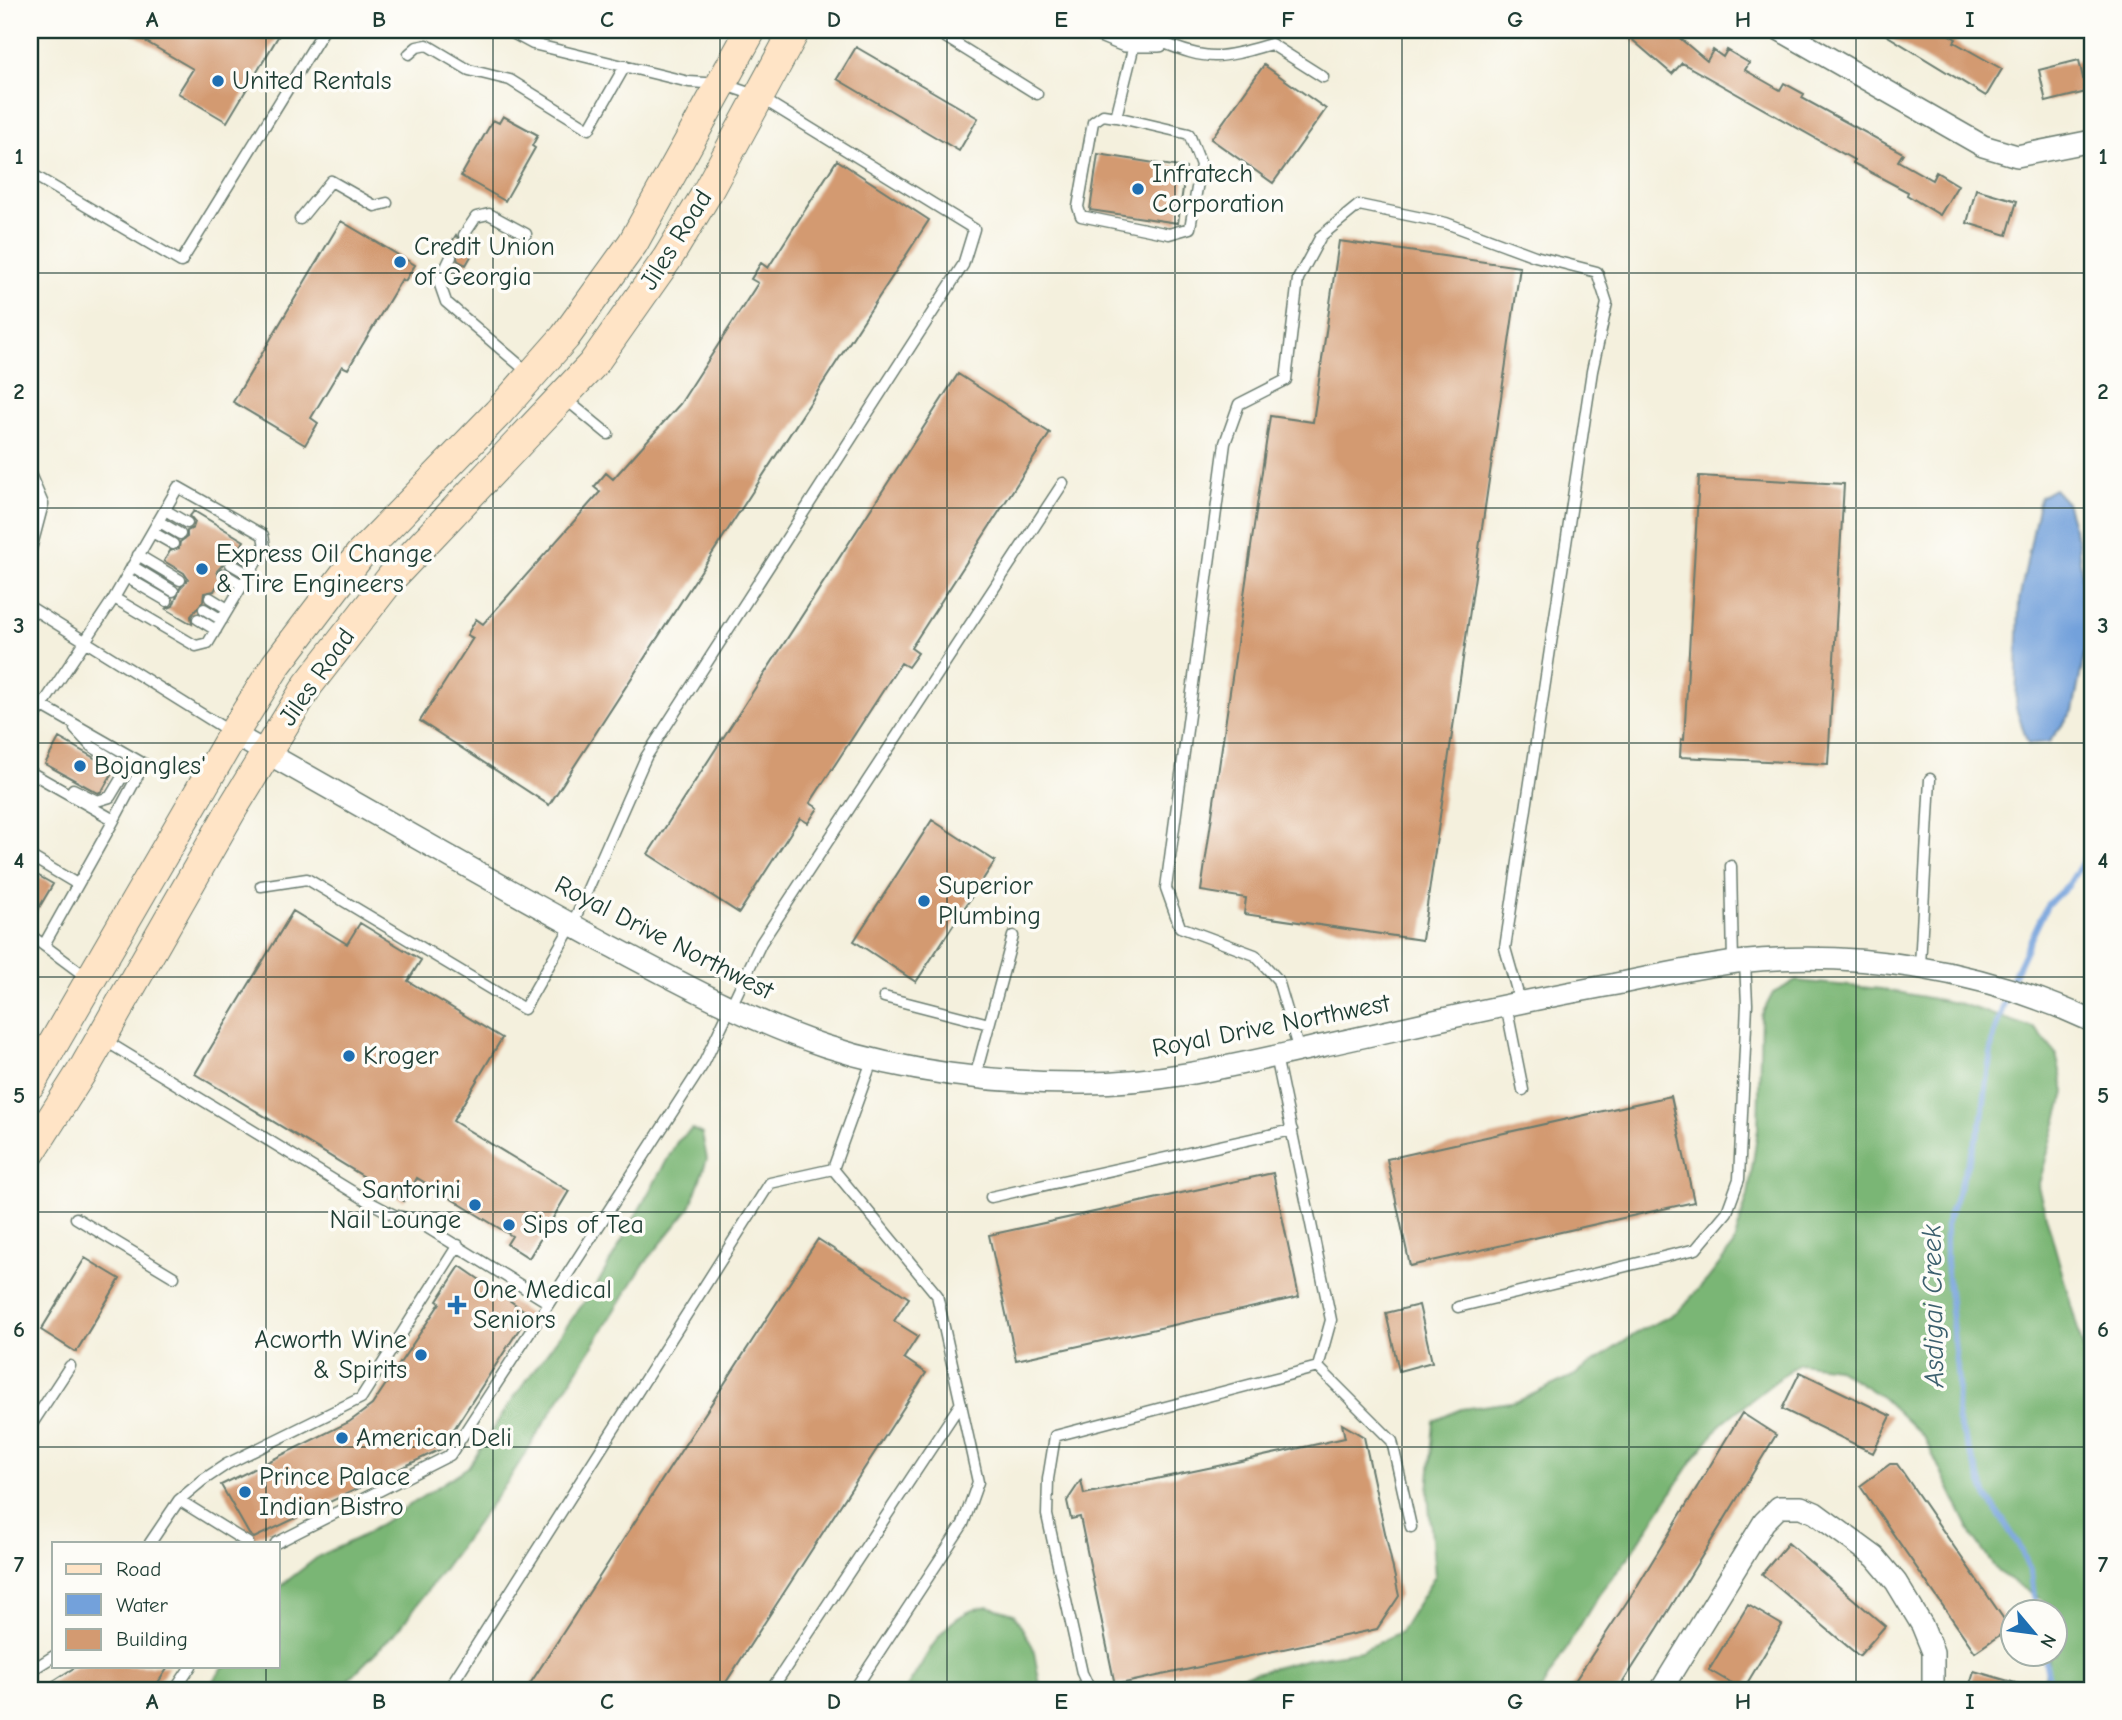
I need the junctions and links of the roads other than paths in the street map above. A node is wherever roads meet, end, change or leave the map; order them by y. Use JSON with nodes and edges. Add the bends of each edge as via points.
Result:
{"nodes":[{"id":1,"x":324,"y":30,"type":"edge"},
{"id":2,"x":507,"y":30,"type":"edge"},
{"id":3,"x":751,"y":30,"type":"edge"},
{"id":4,"x":794,"y":30,"type":"edge"},
{"id":5,"x":934,"y":30,"type":"edge"},
{"id":6,"x":1098,"y":30,"type":"edge"},
{"id":7,"x":1780,"y":30,"type":"edge"},
{"id":8,"x":1135,"y":41,"type":"junction"},
{"id":9,"x":1159,"y":41,"type":"joint"},
{"id":10,"x":409,"y":54,"type":"dead end"},
{"id":11,"x":625,"y":66,"type":"junction"},
{"id":12,"x":1323,"y":77,"type":"dead end"},
{"id":13,"x":722,"y":84,"type":"junction"},
{"id":14,"x":1037,"y":94,"type":"dead end"},
{"id":15,"x":758,"y":96,"type":"junction"},
{"id":16,"x":1116,"y":117,"type":"junction"},
{"id":17,"x":2092,"y":141,"type":"edge"},
{"id":18,"x":30,"y":173,"type":"edge"},
{"id":19,"x":387,"y":203,"type":"dead end"},
{"id":20,"x":300,"y":219,"type":"dead end"},
{"id":21,"x":526,"y":234,"type":"dead end"},
{"id":22,"x":464,"y":235,"type":"dead end"},
{"id":23,"x":451,"y":257,"type":"dead end"},
{"id":24,"x":532,"y":376,"type":"junction"},
{"id":25,"x":564,"y":397,"type":"junction"},
{"id":26,"x":608,"y":434,"type":"dead end"},
{"id":27,"x":30,"y":474,"type":"edge"},
{"id":28,"x":1063,"y":483,"type":"dead end"},
{"id":29,"x":165,"y":510,"type":"junction"},
{"id":30,"x":158,"y":521,"type":"junction"},
{"id":31,"x":187,"y":523,"type":"dead end"},
{"id":32,"x":152,"y":531,"type":"junction"},
{"id":33,"x":180,"y":534,"type":"dead end"},
{"id":34,"x":173,"y":544,"type":"dead end"},
{"id":35,"x":30,"y":552,"type":"edge"},
{"id":36,"x":237,"y":552,"type":"dead end"},
{"id":37,"x":138,"y":555,"type":"junction"},
{"id":38,"x":255,"y":563,"type":"junction"},
{"id":39,"x":230,"y":564,"type":"dead end"},
{"id":40,"x":129,"y":572,"type":"junction"},
{"id":41,"x":224,"y":574,"type":"dead end"},
{"id":42,"x":248,"y":575,"type":"junction"},
{"id":43,"x":180,"y":580,"type":"dead end"},
{"id":44,"x":242,"y":585,"type":"junction"},
{"id":45,"x":173,"y":591,"type":"dead end"},
{"id":46,"x":114,"y":598,"type":"junction"},
{"id":47,"x":210,"y":598,"type":"dead end"},
{"id":48,"x":167,"y":601,"type":"dead end"},
{"id":49,"x":30,"y":607,"type":"edge"},
{"id":50,"x":228,"y":608,"type":"junction"},
{"id":51,"x":201,"y":614,"type":"dead end"},
{"id":52,"x":219,"y":625,"type":"junction"},
{"id":53,"x":85,"y":639,"type":"junction"},
{"id":54,"x":41,"y":705,"type":"junction"},
{"id":55,"x":68,"y":721,"type":"junction"},
{"id":56,"x":30,"y":724,"type":"edge"},
{"id":57,"x":233,"y":734,"type":"junction"},
{"id":58,"x":266,"y":752,"type":"junction"},
{"id":59,"x":34,"y":774,"type":"edge"},
{"id":60,"x":1930,"y":779,"type":"dead end"},
{"id":61,"x":114,"y":820,"type":"junction"},
{"id":62,"x":30,"y":856,"type":"edge"},
{"id":63,"x":1731,"y":866,"type":"dead end"},
{"id":64,"x":77,"y":884,"type":"junction"},
{"id":65,"x":261,"y":886,"type":"dead end"},
{"id":66,"x":572,"y":925,"type":"junction"},
{"id":67,"x":30,"y":935,"type":"edge"},
{"id":68,"x":1013,"y":936,"type":"dead end"},
{"id":69,"x":45,"y":943,"type":"junction"},
{"id":70,"x":1739,"y":962,"type":"junction"},
{"id":71,"x":1920,"y":966,"type":"junction"},
{"id":72,"x":91,"y":981,"type":"junction"},
{"id":73,"x":884,"y":997,"type":"dead end"},
{"id":74,"x":1513,"y":1003,"type":"junction"},
{"id":75,"x":729,"y":1008,"type":"junction"},
{"id":76,"x":2092,"y":1021,"type":"edge"},
{"id":77,"x":989,"y":1024,"type":"junction"},
{"id":78,"x":102,"y":1038,"type":"junction"},
{"id":79,"x":1299,"y":1051,"type":"junction"},
{"id":80,"x":1276,"y":1056,"type":"junction"},
{"id":81,"x":873,"y":1058,"type":"junction"},
{"id":82,"x":975,"y":1077,"type":"junction"},
{"id":83,"x":30,"y":1084,"type":"edge"},
{"id":84,"x":1523,"y":1090,"type":"dead end"},
{"id":85,"x":1292,"y":1130,"type":"junction"},
{"id":86,"x":30,"y":1153,"type":"edge"},
{"id":87,"x":833,"y":1168,"type":"junction"},
{"id":88,"x":991,"y":1197,"type":"dead end"},
{"id":89,"x":76,"y":1218,"type":"dead end"},
{"id":90,"x":458,"y":1245,"type":"junction"},
{"id":91,"x":174,"y":1277,"type":"dead end"},
{"id":92,"x":549,"y":1303,"type":"junction"},
{"id":93,"x":1458,"y":1307,"type":"dead end"},
{"id":94,"x":70,"y":1366,"type":"dead end"},
{"id":95,"x":1318,"y":1367,"type":"junction"},
{"id":96,"x":961,"y":1404,"type":"junction"},
{"id":97,"x":34,"y":1408,"type":"edge"},
{"id":98,"x":30,"y":1427,"type":"edge"},
{"id":99,"x":179,"y":1500,"type":"junction"},
{"id":100,"x":1411,"y":1527,"type":"dead end"},
{"id":101,"x":151,"y":1542,"type":"edge"},
{"id":102,"x":246,"y":1542,"type":"edge"},
{"id":103,"x":278,"y":1542,"type":"edge"},
{"id":104,"x":52,"y":1657,"type":"edge"},
{"id":105,"x":190,"y":1668,"type":"edge"},
{"id":106,"x":30,"y":1671,"type":"edge"},
{"id":107,"x":175,"y":1690,"type":"edge"},
{"id":108,"x":449,"y":1690,"type":"edge"},
{"id":109,"x":771,"y":1690,"type":"edge"},
{"id":110,"x":854,"y":1690,"type":"edge"},
{"id":111,"x":1090,"y":1690,"type":"edge"},
{"id":112,"x":1661,"y":1690,"type":"edge"},
{"id":113,"x":1933,"y":1690,"type":"edge"}],
"edges":[{"from":1,"to":18,"type":"lane","via":[[181,262]]},
{"from":2,"to":11,"type":"lane","via":[[533,44]]},
{"from":3,"to":13,"type":"street","name":"Jiles Road"},
{"from":4,"to":15,"type":"street","name":"Jiles Road"},
{"from":5,"to":14,"type":"lane"},
{"from":6,"to":8,"type":"street"},
{"from":7,"to":17,"type":"street","via":[[1983,146],[2017,156]]},
{"from":8,"to":9,"type":"street"},
{"from":8,"to":16,"type":"lane"},
{"from":9,"to":12,"type":"lane","via":[[1196,57],[1229,56],[1271,44]]},
{"from":10,"to":11,"type":"lane","via":[[427,45],[469,70],[510,80],[589,129]]},
{"from":11,"to":13,"type":"lane","via":[[689,82]]},
{"from":13,"to":15,"type":"lane"},
{"from":13,"to":24,"type":"street","name":"Jiles Road","via":[[633,243]]},
{"from":15,"to":25,"type":"street","name":"Jiles Road","via":[[667,259],[593,364]]},
{"from":15,"to":66,"type":"lane","via":[[974,229],[963,265],[646,757]]},
{"from":16,"to":16,"type":"lane","via":[[1189,134],[1201,165],[1189,228],[1170,234],[1081,216],[1078,207],[1093,122],[1103,115]]},
{"from":19,"to":20,"type":"lane","via":[[375,206],[331,181]]},
{"from":21,"to":22,"type":"lane","via":[[489,214],[476,217]]},
{"from":23,"to":24,"type":"lane","via":[[439,282],[446,302]]},
{"from":24,"to":57,"type":"street","name":"Jiles Road","via":[[359,556],[276,665]]},
{"from":25,"to":26,"type":"lane"},
{"from":25,"to":58,"type":"street","name":"Jiles Road","via":[[392,576],[308,685]]},
{"from":27,"to":35,"type":"lane","via":[[43,504]]},
{"from":28,"to":75,"type":"lane","via":[[761,943]]},
{"from":29,"to":30,"type":"lane"},
{"from":29,"to":31,"type":"lane"},
{"from":29,"to":38,"type":"lane","via":[[178,487],[263,535],[265,547]]},
{"from":30,"to":32,"type":"lane"},
{"from":30,"to":33,"type":"lane"},
{"from":32,"to":34,"type":"lane"},
{"from":32,"to":37,"type":"lane"},
{"from":36,"to":38,"type":"lane"},
{"from":37,"to":40,"type":"lane"},
{"from":37,"to":43,"type":"lane"},
{"from":38,"to":42,"type":"lane"},
{"from":39,"to":42,"type":"lane"},
{"from":40,"to":45,"type":"lane"},
{"from":40,"to":46,"type":"lane"},
{"from":40,"to":48,"type":"lane"},
{"from":41,"to":44,"type":"lane"},
{"from":42,"to":44,"type":"lane"},
{"from":44,"to":50,"type":"lane"},
{"from":46,"to":52,"type":"lane","via":[[196,646],[208,643]]},
{"from":46,"to":53,"type":"lane"},
{"from":47,"to":50,"type":"lane"},
{"from":49,"to":53,"type":"lane"},
{"from":50,"to":52,"type":"lane"},
{"from":51,"to":52,"type":"lane"},
{"from":53,"to":54,"type":"lane"},
{"from":53,"to":57,"type":"lane"},
{"from":54,"to":55,"type":"lane"},
{"from":54,"to":56,"type":"lane"},
{"from":55,"to":59,"type":"lane","via":[[91,746],[119,763],[122,777],[110,797],[97,801]]},
{"from":55,"to":61,"type":"lane","via":[[144,764]]},
{"from":57,"to":58,"type":"street","name":"Royal Drive Northwest"},
{"from":57,"to":72,"type":"street","name":"Jiles Road"},
{"from":58,"to":66,"type":"street","name":"Royal Drive Northwest"},
{"from":58,"to":78,"type":"street","name":"Jiles Road"},
{"from":59,"to":61,"type":"lane"},
{"from":60,"to":71,"type":"lane"},
{"from":61,"to":64,"type":"lane"},
{"from":62,"to":64,"type":"lane"},
{"from":63,"to":70,"type":"lane"},
{"from":64,"to":69,"type":"lane"},
{"from":65,"to":66,"type":"lane","via":[[307,879],[524,1009]]},
{"from":66,"to":75,"type":"street","name":"Royal Drive Northwest"},
{"from":67,"to":69,"type":"lane"},
{"from":68,"to":77,"type":"lane"},
{"from":69,"to":72,"type":"lane"},
{"from":70,"to":71,"type":"street","name":"Royal Drive Northwest","via":[[1828,959]]},
{"from":70,"to":74,"type":"street","name":"Royal Drive Northwest"},
{"from":70,"to":93,"type":"lane","via":[[1747,1004],[1740,1179],[1727,1212],[1696,1249]]},
{"from":71,"to":76,"type":"street","name":"Royal Drive Northwest","via":[[2052,1002]]},
{"from":72,"to":83,"type":"street","name":"Jiles Road"},
{"from":73,"to":77,"type":"lane"},
{"from":74,"to":79,"type":"street","name":"Royal Drive Northwest"},
{"from":74,"to":79,"type":"lane","via":[[1506,948],[1592,371],[1607,303],[1597,272],[1535,256],[1446,223],[1359,205],[1321,236],[1298,279],[1286,380],[1240,404],[1225,443],[1166,888],[1180,927],[1255,955],[1278,980]]},
{"from":74,"to":84,"type":"lane"},
{"from":75,"to":81,"type":"street","name":"Royal Drive Northwest","via":[[826,1046]]},
{"from":75,"to":92,"type":"lane","via":[[704,1063]]},
{"from":77,"to":82,"type":"lane"},
{"from":78,"to":86,"type":"street","name":"Jiles Road"},
{"from":78,"to":90,"type":"lane","via":[[371,1203],[415,1220]]},
{"from":79,"to":80,"type":"street","name":"Royal Drive Northwest"},
{"from":80,"to":82,"type":"street","name":"Royal Drive Northwest","via":[[1210,1072],[1130,1082],[1076,1084]]},
{"from":80,"to":85,"type":"lane"},
{"from":81,"to":82,"type":"street","name":"Royal Drive Northwest"},
{"from":81,"to":87,"type":"lane"},
{"from":85,"to":88,"type":"lane"},
{"from":85,"to":95,"type":"lane","via":[[1331,1320]]},
{"from":87,"to":96,"type":"lane","via":[[937,1296]]},
{"from":87,"to":108,"type":"lane","via":[[770,1184]]},
{"from":89,"to":91,"type":"lane"},
{"from":90,"to":92,"type":"lane"},
{"from":90,"to":99,"type":"lane","via":[[361,1398],[228,1464]]},
{"from":92,"to":103,"type":"lane","via":[[450,1455]]},
{"from":94,"to":97,"type":"lane"},
{"from":95,"to":100,"type":"lane","via":[[1392,1440]]},
{"from":95,"to":111,"type":"lane","via":[[1055,1436],[1047,1515],[1082,1673]]},
{"from":96,"to":109,"type":"lane"},
{"from":96,"to":110,"type":"lane","via":[[978,1482],[963,1524]]},
{"from":97,"to":98,"type":"lane"},
{"from":99,"to":101,"type":"lane"},
{"from":99,"to":102,"type":"lane"},
{"from":104,"to":106,"type":"lane"},
{"from":105,"to":107,"type":"lane"},
{"from":112,"to":113,"type":"street","via":[[1764,1522],[1779,1507],[1801,1507],[1830,1522],[1875,1557],[1922,1625],[1933,1653]]}]}
